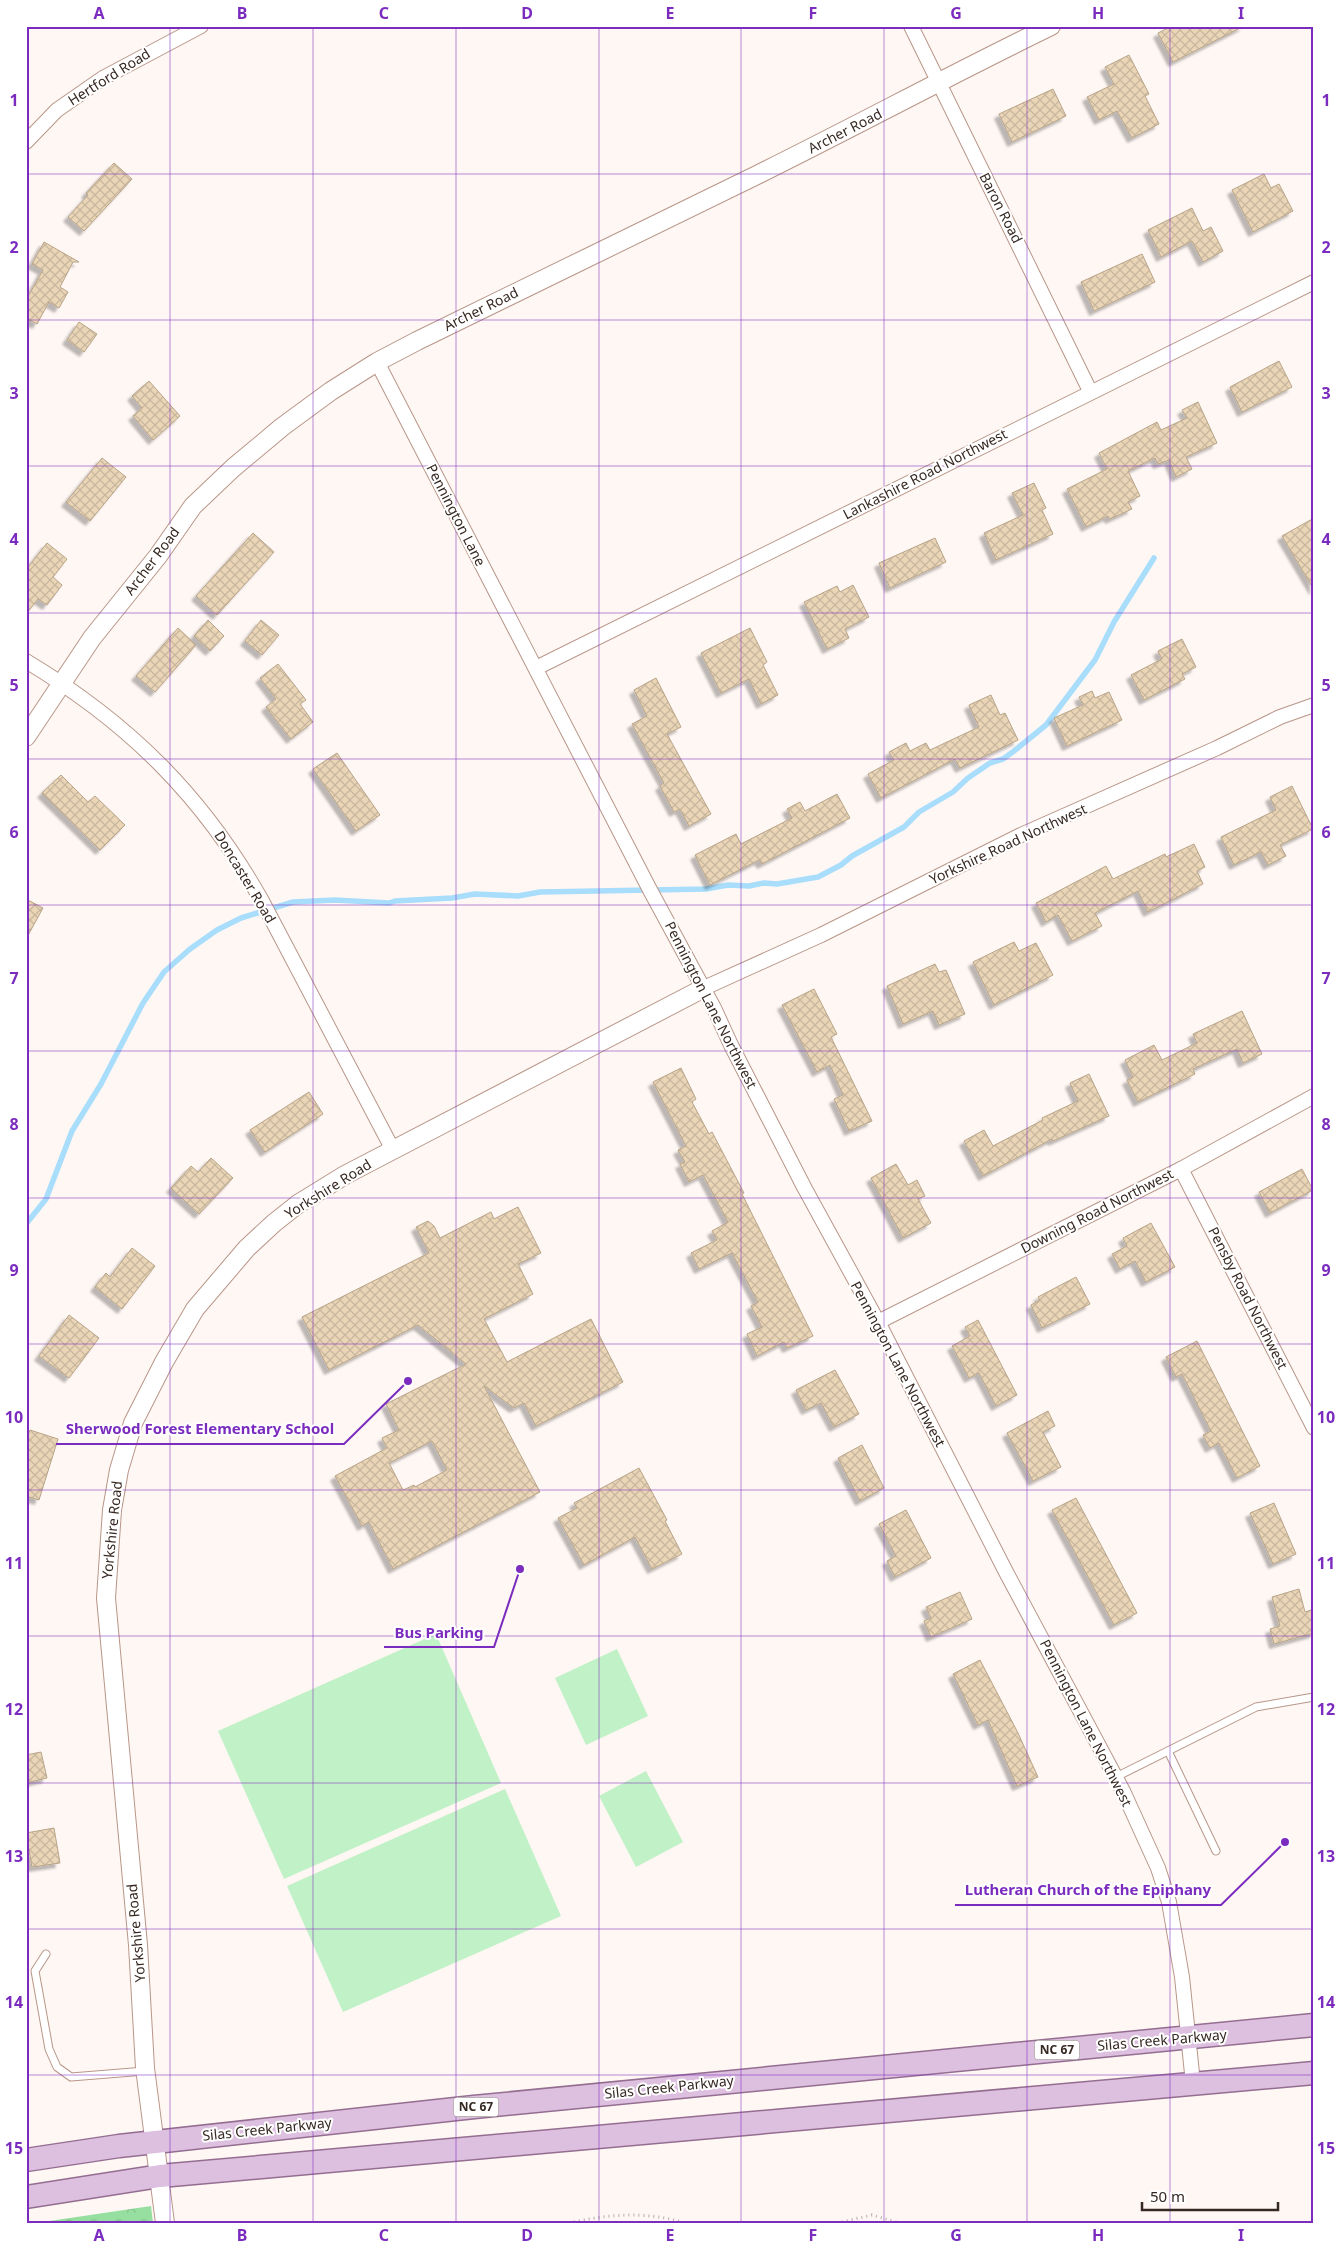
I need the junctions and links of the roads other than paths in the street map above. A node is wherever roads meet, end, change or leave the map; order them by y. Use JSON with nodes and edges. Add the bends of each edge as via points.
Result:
{"nodes":[{"id":1,"x":201,"y":26,"type":"edge"},
{"id":2,"x":911,"y":26,"type":"edge"},
{"id":3,"x":1051,"y":26,"type":"edge"},
{"id":4,"x":937,"y":82,"type":"junction"},
{"id":5,"x":26,"y":142,"type":"edge"},
{"id":6,"x":1314,"y":282,"type":"edge"},
{"id":7,"x":377,"y":362,"type":"junction"},
{"id":8,"x":1090,"y":391,"type":"junction"},
{"id":9,"x":26,"y":661,"type":"edge"},
{"id":10,"x":536,"y":668,"type":"junction"},
{"id":11,"x":63,"y":684,"type":"junction"},
{"id":12,"x":1314,"y":705,"type":"edge"},
{"id":13,"x":26,"y":737,"type":"edge"},
{"id":14,"x":704,"y":988,"type":"junction"},
{"id":15,"x":1314,"y":1096,"type":"edge"},
{"id":16,"x":393,"y":1150,"type":"junction"},
{"id":17,"x":1181,"y":1169,"type":"junction"},
{"id":18,"x":878,"y":1322,"type":"junction"},
{"id":19,"x":1314,"y":1428,"type":"edge"},
{"id":20,"x":1314,"y":1697,"type":"edge"},
{"id":21,"x":1168,"y":1751,"type":"junction"},
{"id":22,"x":1116,"y":1777,"type":"junction"},
{"id":23,"x":1216,"y":1851,"type":"dead end"},
{"id":24,"x":46,"y":1954,"type":"dead end"},
{"id":25,"x":1314,"y":2025,"type":"edge"},
{"id":26,"x":1188,"y":2038,"type":"junction"},
{"id":27,"x":145,"y":2070,"type":"junction"},
{"id":28,"x":1314,"y":2073,"type":"edge"},
{"id":29,"x":1193,"y":2083,"type":"junction"},
{"id":30,"x":154,"y":2142,"type":"junction"},
{"id":31,"x":26,"y":2160,"type":"edge"},
{"id":32,"x":160,"y":2176,"type":"junction"},
{"id":33,"x":26,"y":2197,"type":"edge"},
{"id":34,"x":165,"y":2223,"type":"edge"}],
"edges":[{"from":1,"to":5,"type":"street","name":"Hertford Road","via":[[103,78],[57,110]]},
{"from":2,"to":4,"type":"street","name":"Baron Road"},
{"from":3,"to":4,"type":"street","name":"Archer Road"},
{"from":4,"to":7,"type":"street","name":"Archer Road","via":[[756,176]]},
{"from":4,"to":8,"type":"street","name":"Baron Road"},
{"from":6,"to":8,"type":"street","name":"Lankashire Road Northwest"},
{"from":7,"to":10,"type":"street","name":"Pennington Lane"},
{"from":7,"to":11,"type":"street","name":"Archer Road","via":[[282,427],[193,506],[158,556],[92,638]]},
{"from":8,"to":10,"type":"street","name":"Lankashire Road Northwest"},
{"from":9,"to":11,"type":"street","name":"Doncaster Road"},
{"from":10,"to":14,"type":"street","name":"Pennington Lane Northwest"},
{"from":11,"to":13,"type":"street","name":"Archer Road"},
{"from":11,"to":16,"type":"street","name":"Doncaster Road","via":[[151,754],[219,831],[262,901]]},
{"from":12,"to":14,"type":"street","name":"Yorkshire Road Northwest","via":[[1280,717],[1022,835],[821,935]]},
{"from":14,"to":16,"type":"street","name":"Yorkshire Road"},
{"from":14,"to":18,"type":"street","name":"Pennington Lane Northwest","via":[[804,1187]]},
{"from":15,"to":17,"type":"street","name":"Downing Road Northwest"},
{"from":16,"to":27,"type":"street","name":"Yorkshire Road","via":[[345,1175],[292,1209],[247,1248],[205,1296],[185,1324],[133,1423],[119,1470],[112,1510],[106,1598],[136,1926]]},
{"from":17,"to":18,"type":"street","name":"Downing Road Northwest"},
{"from":17,"to":19,"type":"street","name":"Pensby Road Northwest"},
{"from":18,"to":22,"type":"street","name":"Pennington Lane Northwest"},
{"from":20,"to":21,"type":"lane","via":[[1256,1707]]},
{"from":21,"to":22,"type":"lane"},
{"from":21,"to":23,"type":"lane"},
{"from":22,"to":26,"type":"street","name":"Pennington Lane Northwest","via":[[1158,1868],[1169,1902],[1181,1968]]},
{"from":24,"to":27,"type":"lane","via":[[35,1971],[50,2049],[57,2067],[71,2077]]},
{"from":25,"to":26,"type":"main road","name":"Silas Creek Parkway","number":"NC 67"},
{"from":26,"to":29,"type":"street","name":"Pennington Lane Northwest"},
{"from":26,"to":30,"type":"main road","name":"Silas Creek Parkway","number":"NC 67","via":[[661,2088]]},
{"from":27,"to":30,"type":"street","name":"Yorkshire Road"},
{"from":28,"to":29,"type":"main road"},
{"from":29,"to":32,"type":"main road"},
{"from":30,"to":31,"type":"main road","name":"Silas Creek Parkway","number":"NC 67"},
{"from":30,"to":32,"type":"street","name":"Yorkshire Road"},
{"from":32,"to":33,"type":"main road"},
{"from":32,"to":34,"type":"street","name":"Yorkshire Road"}]}
